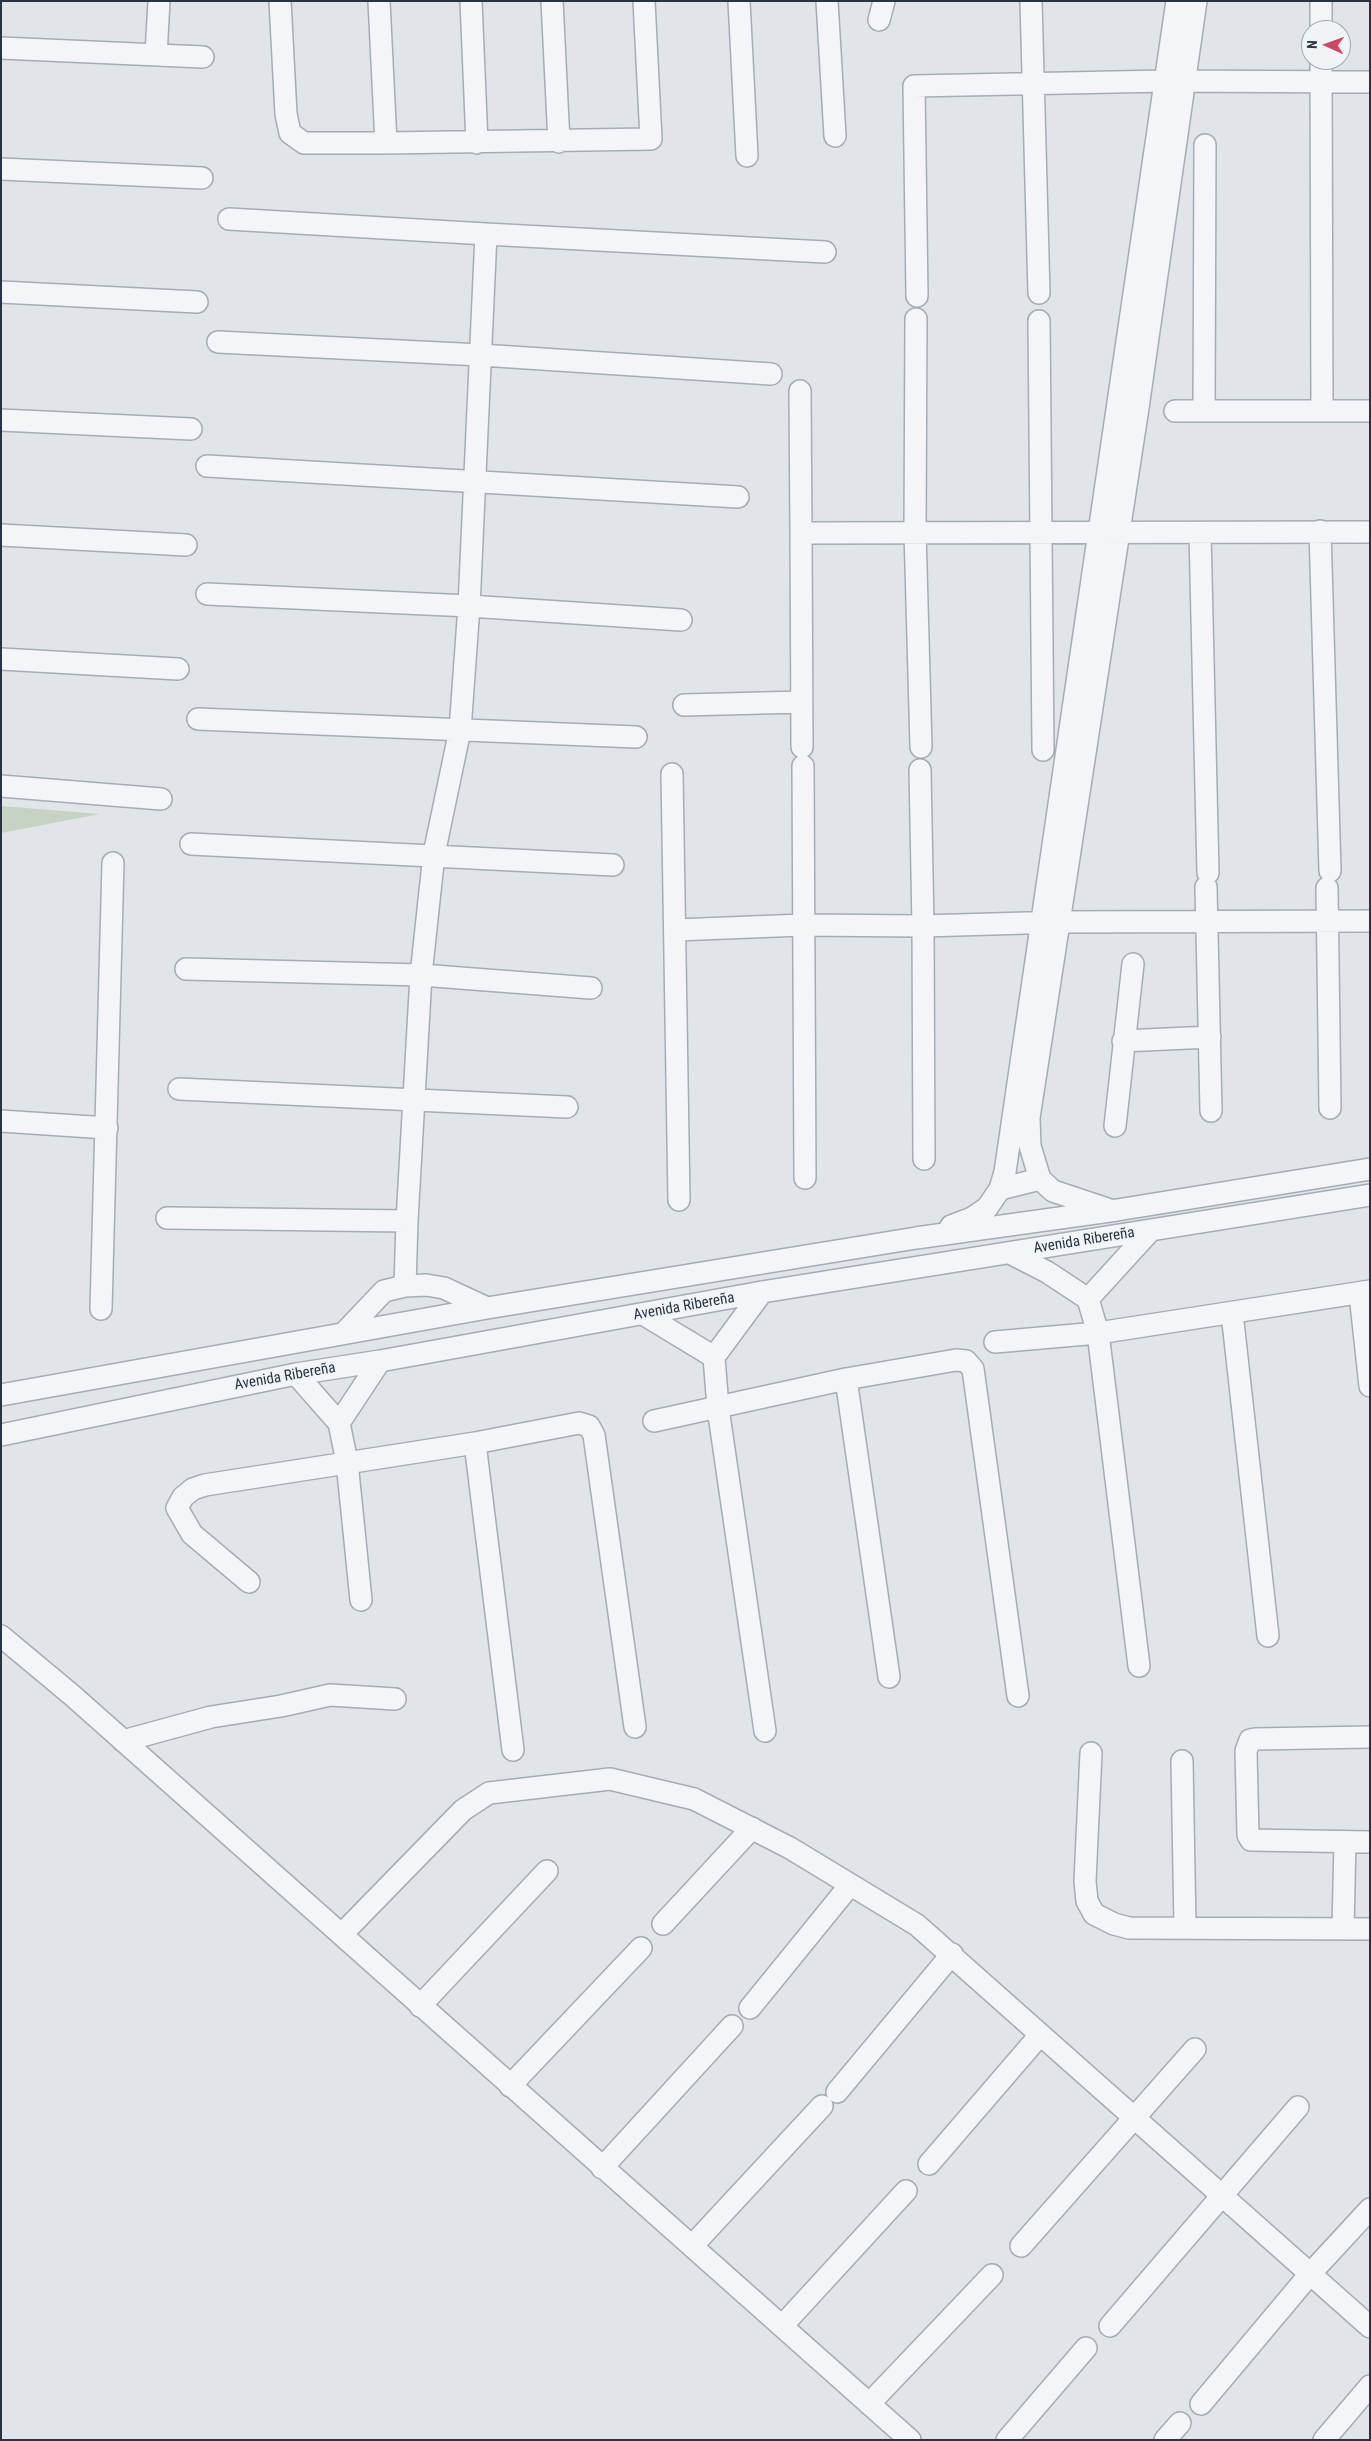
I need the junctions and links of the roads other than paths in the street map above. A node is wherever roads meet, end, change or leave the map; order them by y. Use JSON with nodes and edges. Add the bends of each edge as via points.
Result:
{"nodes":[{"id":1,"x":158,"y":1,"type":"edge"},
{"id":2,"x":280,"y":1,"type":"edge"},
{"id":3,"x":379,"y":1,"type":"edge"},
{"id":4,"x":471,"y":1,"type":"edge"},
{"id":5,"x":552,"y":1,"type":"edge"},
{"id":6,"x":644,"y":1,"type":"edge"},
{"id":7,"x":739,"y":1,"type":"edge"},
{"id":8,"x":827,"y":1,"type":"edge"},
{"id":9,"x":1031,"y":1,"type":"edge"},
{"id":10,"x":1177,"y":1,"type":"edge"},
{"id":11,"x":1196,"y":1,"type":"edge"},
{"id":12,"x":1320,"y":1,"type":"edge"},
{"id":13,"x":1320,"y":20,"type":"edge"},
{"id":14,"x":1,"y":48,"type":"edge"},
{"id":15,"x":156,"y":55,"type":"junction"},
{"id":16,"x":203,"y":57,"type":"dead end"},
{"id":17,"x":1320,"y":70,"type":"edge"},
{"id":18,"x":1174,"y":81,"type":"junction"},
{"id":19,"x":1370,"y":82,"type":"edge"},
{"id":20,"x":1033,"y":83,"type":"junction"},
{"id":21,"x":1321,"y":83,"type":"junction"},
{"id":22,"x":836,"y":136,"type":"dead end"},
{"id":23,"x":559,"y":142,"type":"junction"},
{"id":24,"x":386,"y":143,"type":"junction"},
{"id":25,"x":477,"y":143,"type":"junction"},
{"id":26,"x":1205,"y":145,"type":"dead end"},
{"id":27,"x":746,"y":156,"type":"dead end"},
{"id":28,"x":1,"y":169,"type":"edge"},
{"id":29,"x":202,"y":178,"type":"dead end"},
{"id":30,"x":229,"y":219,"type":"dead end"},
{"id":31,"x":486,"y":234,"type":"junction"},
{"id":32,"x":825,"y":252,"type":"dead end"},
{"id":33,"x":1,"y":292,"type":"edge"},
{"id":34,"x":1040,"y":293,"type":"dead end"},
{"id":35,"x":916,"y":296,"type":"dead end"},
{"id":36,"x":197,"y":302,"type":"dead end"},
{"id":37,"x":916,"y":319,"type":"dead end"},
{"id":38,"x":1039,"y":321,"type":"dead end"},
{"id":39,"x":218,"y":342,"type":"dead end"},
{"id":40,"x":481,"y":355,"type":"junction"},
{"id":41,"x":771,"y":374,"type":"dead end"},
{"id":42,"x":800,"y":391,"type":"dead end"},
{"id":43,"x":1204,"y":410,"type":"junction"},
{"id":44,"x":1322,"y":410,"type":"junction"},
{"id":45,"x":1175,"y":411,"type":"dead end"},
{"id":46,"x":1370,"y":411,"type":"edge"},
{"id":47,"x":1,"y":420,"type":"edge"},
{"id":48,"x":191,"y":429,"type":"dead end"},
{"id":49,"x":207,"y":466,"type":"dead end"},
{"id":50,"x":474,"y":481,"type":"junction"},
{"id":51,"x":738,"y":497,"type":"dead end"},
{"id":52,"x":915,"y":531,"type":"junction"},
{"id":53,"x":1042,"y":531,"type":"junction"},
{"id":54,"x":1320,"y":531,"type":"junction"},
{"id":55,"x":1109,"y":532,"type":"junction"},
{"id":56,"x":1370,"y":532,"type":"edge"},
{"id":57,"x":801,"y":533,"type":"junction"},
{"id":58,"x":1200,"y":533,"type":"junction"},
{"id":59,"x":1,"y":536,"type":"edge"},
{"id":60,"x":186,"y":545,"type":"dead end"},
{"id":61,"x":207,"y":594,"type":"dead end"},
{"id":62,"x":470,"y":606,"type":"junction"},
{"id":63,"x":681,"y":620,"type":"dead end"},
{"id":64,"x":1,"y":659,"type":"edge"},
{"id":65,"x":178,"y":669,"type":"dead end"},
{"id":66,"x":801,"y":702,"type":"junction"},
{"id":67,"x":684,"y":705,"type":"dead end"},
{"id":68,"x":198,"y":718,"type":"dead end"},
{"id":69,"x":460,"y":730,"type":"junction"},
{"id":70,"x":636,"y":737,"type":"dead end"},
{"id":71,"x":921,"y":747,"type":"dead end"},
{"id":72,"x":1043,"y":750,"type":"dead end"},
{"id":73,"x":920,"y":770,"type":"dead end"},
{"id":74,"x":672,"y":774,"type":"dead end"},
{"id":75,"x":1,"y":786,"type":"edge"},
{"id":76,"x":162,"y":799,"type":"dead end"},
{"id":77,"x":191,"y":844,"type":"dead end"},
{"id":78,"x":434,"y":854,"type":"junction"},
{"id":79,"x":112,"y":863,"type":"dead end"},
{"id":80,"x":613,"y":865,"type":"dead end"},
{"id":81,"x":1328,"y":921,"type":"junction"},
{"id":82,"x":1051,"y":922,"type":"junction"},
{"id":83,"x":1206,"y":922,"type":"junction"},
{"id":84,"x":1370,"y":922,"type":"edge"},
{"id":85,"x":802,"y":925,"type":"junction"},
{"id":86,"x":923,"y":926,"type":"junction"},
{"id":87,"x":676,"y":930,"type":"junction"},
{"id":88,"x":1133,"y":964,"type":"dead end"},
{"id":89,"x":186,"y":969,"type":"dead end"},
{"id":90,"x":421,"y":975,"type":"junction"},
{"id":91,"x":591,"y":988,"type":"dead end"},
{"id":92,"x":1210,"y":1037,"type":"junction"},
{"id":93,"x":1123,"y":1041,"type":"junction"},
{"id":94,"x":179,"y":1089,"type":"dead end"},
{"id":95,"x":413,"y":1099,"type":"junction"},
{"id":96,"x":568,"y":1107,"type":"dead end"},
{"id":97,"x":1330,"y":1108,"type":"dead end"},
{"id":98,"x":1211,"y":1112,"type":"dead end"},
{"id":99,"x":1,"y":1121,"type":"edge"},
{"id":100,"x":1115,"y":1126,"type":"dead end"},
{"id":101,"x":106,"y":1128,"type":"junction"},
{"id":102,"x":924,"y":1158,"type":"dead end"},
{"id":103,"x":1370,"y":1169,"type":"edge"},
{"id":104,"x":805,"y":1178,"type":"dead end"},
{"id":105,"x":1040,"y":1179,"type":"junction"},
{"id":106,"x":1000,"y":1189,"type":"junction"},
{"id":107,"x":1370,"y":1195,"type":"edge"},
{"id":108,"x":679,"y":1200,"type":"dead end"},
{"id":109,"x":1112,"y":1211,"type":"junction"},
{"id":110,"x":167,"y":1218,"type":"dead end"},
{"id":111,"x":407,"y":1221,"type":"junction"},
{"id":112,"x":1151,"y":1230,"type":"junction"},
{"id":113,"x":916,"y":1238,"type":"junction"},
{"id":114,"x":1010,"y":1253,"type":"junction"},
{"id":115,"x":406,"y":1286,"type":"junction"},
{"id":116,"x":762,"y":1292,"type":"junction"},
{"id":117,"x":1365,"y":1292,"type":"edge"},
{"id":118,"x":1088,"y":1299,"type":"junction"},
{"id":119,"x":101,"y":1308,"type":"dead end"},
{"id":120,"x":487,"y":1308,"type":"junction"},
{"id":121,"x":1232,"y":1313,"type":"junction"},
{"id":122,"x":643,"y":1314,"type":"junction"},
{"id":123,"x":344,"y":1333,"type":"junction"},
{"id":124,"x":1098,"y":1333,"type":"junction"},
{"id":125,"x":996,"y":1342,"type":"dead end"},
{"id":126,"x":714,"y":1357,"type":"junction"},
{"id":127,"x":380,"y":1361,"type":"junction"},
{"id":128,"x":296,"y":1374,"type":"junction"},
{"id":129,"x":846,"y":1379,"type":"junction"},
{"id":130,"x":1370,"y":1386,"type":"edge"},
{"id":131,"x":1,"y":1395,"type":"edge"},
{"id":132,"x":718,"y":1408,"type":"junction"},
{"id":133,"x":654,"y":1421,"type":"dead end"},
{"id":134,"x":339,"y":1423,"type":"junction"},
{"id":135,"x":1,"y":1435,"type":"edge"},
{"id":136,"x":475,"y":1443,"type":"junction"},
{"id":137,"x":347,"y":1462,"type":"junction"},
{"id":138,"x":249,"y":1582,"type":"dead end"},
{"id":139,"x":361,"y":1600,"type":"dead end"},
{"id":140,"x":1,"y":1636,"type":"edge"},
{"id":141,"x":1268,"y":1636,"type":"dead end"},
{"id":142,"x":1139,"y":1666,"type":"dead end"},
{"id":143,"x":889,"y":1677,"type":"dead end"},
{"id":144,"x":1018,"y":1696,"type":"dead end"},
{"id":145,"x":394,"y":1699,"type":"dead end"},
{"id":146,"x":635,"y":1727,"type":"dead end"},
{"id":147,"x":765,"y":1731,"type":"dead end"},
{"id":148,"x":1370,"y":1737,"type":"edge"},
{"id":149,"x":123,"y":1741,"type":"junction"},
{"id":150,"x":513,"y":1750,"type":"dead end"},
{"id":151,"x":1091,"y":1753,"type":"dead end"},
{"id":152,"x":1182,"y":1761,"type":"dead end"},
{"id":153,"x":752,"y":1828,"type":"junction"},
{"id":154,"x":1344,"y":1842,"type":"junction"},
{"id":155,"x":1370,"y":1842,"type":"edge"},
{"id":156,"x":547,"y":1871,"type":"dead end"},
{"id":157,"x":850,"y":1885,"type":"junction"},
{"id":158,"x":663,"y":1924,"type":"dead end"},
{"id":159,"x":1184,"y":1927,"type":"junction"},
{"id":160,"x":1370,"y":1929,"type":"edge"},
{"id":161,"x":1343,"y":1930,"type":"junction"},
{"id":162,"x":342,"y":1934,"type":"junction"},
{"id":163,"x":641,"y":1948,"type":"dead end"},
{"id":164,"x":952,"y":1954,"type":"junction"},
{"id":165,"x":420,"y":2006,"type":"junction"},
{"id":166,"x":750,"y":2008,"type":"dead end"},
{"id":167,"x":732,"y":2026,"type":"dead end"},
{"id":168,"x":1040,"y":2035,"type":"junction"},
{"id":169,"x":1195,"y":2049,"type":"dead end"},
{"id":170,"x":510,"y":2086,"type":"junction"},
{"id":171,"x":1298,"y":2107,"type":"dead end"},
{"id":172,"x":1133,"y":2118,"type":"junction"},
{"id":173,"x":929,"y":2164,"type":"dead end"},
{"id":174,"x":602,"y":2168,"type":"junction"},
{"id":175,"x":906,"y":2191,"type":"dead end"},
{"id":176,"x":1221,"y":2196,"type":"junction"},
{"id":177,"x":1370,"y":2209,"type":"edge"},
{"id":178,"x":692,"y":2246,"type":"junction"},
{"id":179,"x":1020,"y":2246,"type":"dead end"},
{"id":180,"x":1310,"y":2274,"type":"junction"},
{"id":181,"x":992,"y":2275,"type":"dead end"},
{"id":182,"x":782,"y":2326,"type":"junction"},
{"id":183,"x":1110,"y":2326,"type":"dead end"},
{"id":184,"x":1370,"y":2327,"type":"edge"},
{"id":185,"x":1086,"y":2348,"type":"dead end"},
{"id":186,"x":1370,"y":2386,"type":"edge"},
{"id":187,"x":869,"y":2404,"type":"junction"},
{"id":188,"x":1201,"y":2404,"type":"dead end"},
{"id":189,"x":1180,"y":2423,"type":"dead end"},
{"id":190,"x":910,"y":2440,"type":"edge"},
{"id":191,"x":1007,"y":2440,"type":"edge"},
{"id":192,"x":1165,"y":2440,"type":"edge"},
{"id":193,"x":1324,"y":2440,"type":"edge"}],
"edges":[{"from":1,"to":15,"type":"street"},
{"from":2,"to":24,"type":"street","via":[[286,114],[290,133],[304,143]]},
{"from":3,"to":24,"type":"street"},
{"from":4,"to":25,"type":"street"},
{"from":5,"to":23,"type":"street"},
{"from":6,"to":23,"type":"street","via":[[651,139]]},
{"from":7,"to":27,"type":"street"},
{"from":8,"to":22,"type":"street"},
{"from":9,"to":20,"type":"street"},
{"from":10,"to":18,"type":"street"},
{"from":11,"to":18,"type":"street"},
{"from":12,"to":13,"type":"street"},
{"from":14,"to":15,"type":"street"},
{"from":15,"to":16,"type":"street"},
{"from":17,"to":21,"type":"street"},
{"from":18,"to":20,"type":"street"},
{"from":18,"to":21,"type":"street"},
{"from":18,"to":55,"type":"street"},
{"from":19,"to":21,"type":"street"},
{"from":20,"to":34,"type":"street"},
{"from":20,"to":35,"type":"street","via":[[914,86]]},
{"from":21,"to":44,"type":"street"},
{"from":23,"to":25,"type":"street"},
{"from":24,"to":25,"type":"street"},
{"from":26,"to":43,"type":"street"},
{"from":28,"to":29,"type":"street"},
{"from":30,"to":31,"type":"street"},
{"from":31,"to":32,"type":"street"},
{"from":31,"to":40,"type":"street"},
{"from":33,"to":36,"type":"street"},
{"from":37,"to":52,"type":"street"},
{"from":38,"to":53,"type":"street"},
{"from":39,"to":40,"type":"street"},
{"from":40,"to":41,"type":"street"},
{"from":40,"to":50,"type":"street"},
{"from":42,"to":57,"type":"street"},
{"from":43,"to":44,"type":"street"},
{"from":43,"to":45,"type":"street"},
{"from":44,"to":46,"type":"street"},
{"from":47,"to":48,"type":"street"},
{"from":49,"to":50,"type":"street"},
{"from":50,"to":51,"type":"street"},
{"from":50,"to":62,"type":"street"},
{"from":52,"to":53,"type":"street"},
{"from":52,"to":57,"type":"street"},
{"from":52,"to":71,"type":"street"},
{"from":53,"to":55,"type":"street"},
{"from":53,"to":72,"type":"street"},
{"from":54,"to":56,"type":"street"},
{"from":54,"to":58,"type":"street"},
{"from":54,"to":81,"type":"street"},
{"from":55,"to":58,"type":"street"},
{"from":55,"to":82,"type":"street"},
{"from":57,"to":66,"type":"street"},
{"from":58,"to":83,"type":"street"},
{"from":59,"to":60,"type":"street"},
{"from":61,"to":62,"type":"street"},
{"from":62,"to":63,"type":"street"},
{"from":62,"to":69,"type":"street"},
{"from":64,"to":65,"type":"street"},
{"from":66,"to":67,"type":"street"},
{"from":66,"to":85,"type":"street"},
{"from":68,"to":69,"type":"street"},
{"from":69,"to":70,"type":"street"},
{"from":69,"to":78,"type":"street"},
{"from":73,"to":86,"type":"street"},
{"from":74,"to":87,"type":"street"},
{"from":75,"to":76,"type":"street"},
{"from":77,"to":78,"type":"street"},
{"from":78,"to":80,"type":"street"},
{"from":78,"to":90,"type":"street"},
{"from":79,"to":101,"type":"street"},
{"from":81,"to":83,"type":"street"},
{"from":81,"to":84,"type":"street"},
{"from":81,"to":97,"type":"street"},
{"from":82,"to":83,"type":"street"},
{"from":82,"to":86,"type":"street"},
{"from":82,"to":105,"type":"street","via":[[1029,1118],[1030,1146]]},
{"from":82,"to":106,"type":"street"},
{"from":83,"to":92,"type":"street"},
{"from":85,"to":86,"type":"street"},
{"from":85,"to":87,"type":"street"},
{"from":85,"to":104,"type":"street"},
{"from":86,"to":102,"type":"street"},
{"from":87,"to":108,"type":"street"},
{"from":88,"to":93,"type":"street"},
{"from":89,"to":90,"type":"street"},
{"from":90,"to":91,"type":"street"},
{"from":90,"to":95,"type":"street"},
{"from":92,"to":93,"type":"street"},
{"from":92,"to":98,"type":"street"},
{"from":93,"to":100,"type":"street"},
{"from":94,"to":95,"type":"street"},
{"from":95,"to":96,"type":"street"},
{"from":95,"to":111,"type":"street"},
{"from":99,"to":101,"type":"street"},
{"from":101,"to":119,"type":"street"},
{"from":103,"to":109,"type":"street","name":"Avenida Ribereña"},
{"from":105,"to":106,"type":"street"},
{"from":105,"to":109,"type":"street","via":[[1053,1191]]},
{"from":106,"to":113,"type":"street","via":[[987,1208],[972,1218]]},
{"from":107,"to":112,"type":"street","name":"Avenida Ribereña"},
{"from":109,"to":113,"type":"street","name":"Avenida Ribereña"},
{"from":110,"to":111,"type":"street"},
{"from":111,"to":115,"type":"street"},
{"from":112,"to":114,"type":"street","name":"Avenida Ribereña"},
{"from":112,"to":118,"type":"street"},
{"from":113,"to":120,"type":"street","name":"Avenida Ribereña"},
{"from":114,"to":116,"type":"street","name":"Avenida Ribereña"},
{"from":114,"to":118,"type":"street","via":[[1054,1276]]},
{"from":115,"to":120,"type":"street","via":[[444,1288]]},
{"from":115,"to":123,"type":"street","via":[[384,1291]]},
{"from":116,"to":122,"type":"street","name":"Avenida Ribereña"},
{"from":116,"to":126,"type":"street"},
{"from":117,"to":121,"type":"street"},
{"from":117,"to":130,"type":"street"},
{"from":118,"to":124,"type":"street"},
{"from":120,"to":123,"type":"street","name":"Avenida Ribereña"},
{"from":121,"to":124,"type":"street"},
{"from":121,"to":141,"type":"street"},
{"from":122,"to":126,"type":"street"},
{"from":122,"to":127,"type":"street","name":"Avenida Ribereña"},
{"from":123,"to":131,"type":"street","name":"Avenida Ribereña"},
{"from":124,"to":125,"type":"street"},
{"from":124,"to":142,"type":"street"},
{"from":126,"to":132,"type":"street"},
{"from":127,"to":128,"type":"street","name":"Avenida Ribereña"},
{"from":127,"to":134,"type":"street"},
{"from":128,"to":134,"type":"street"},
{"from":128,"to":135,"type":"street","name":"Avenida Ribereña"},
{"from":129,"to":132,"type":"street"},
{"from":129,"to":143,"type":"street"},
{"from":129,"to":144,"type":"street","via":[[956,1360],[966,1361],[973,1369]]},
{"from":132,"to":133,"type":"street"},
{"from":132,"to":147,"type":"street"},
{"from":134,"to":137,"type":"street"},
{"from":136,"to":137,"type":"street"},
{"from":136,"to":146,"type":"street","via":[[578,1422],[589,1426],[594,1436]]},
{"from":136,"to":150,"type":"street"},
{"from":137,"to":138,"type":"street","via":[[205,1485],[182,1496],[177,1508],[192,1534]]},
{"from":137,"to":139,"type":"street"},
{"from":140,"to":149,"type":"street"},
{"from":145,"to":149,"type":"street","via":[[330,1695],[211,1717]]},
{"from":148,"to":154,"type":"street","via":[[1255,1739],[1250,1740],[1246,1751],[1248,1836],[1251,1840]]},
{"from":149,"to":162,"type":"street"},
{"from":151,"to":159,"type":"street","via":[[1085,1881],[1087,1902],[1094,1914],[1128,1928]]},
{"from":152,"to":159,"type":"street"},
{"from":153,"to":157,"type":"street"},
{"from":153,"to":158,"type":"street"},
{"from":153,"to":162,"type":"street","via":[[694,1799],[610,1779],[490,1793],[463,1810]]},
{"from":154,"to":155,"type":"street"},
{"from":154,"to":161,"type":"street"},
{"from":156,"to":165,"type":"street"},
{"from":157,"to":164,"type":"street","via":[[917,1925]]},
{"from":157,"to":166,"type":"street"},
{"from":159,"to":161,"type":"street"},
{"from":160,"to":161,"type":"street"},
{"from":162,"to":165,"type":"street"},
{"from":163,"to":170,"type":"street"},
{"from":164,"to":168,"type":"street"},
{"from":164,"to":178,"type":"street","via":[[830,2099]]},
{"from":165,"to":170,"type":"street"},
{"from":167,"to":174,"type":"street"},
{"from":168,"to":172,"type":"street"},
{"from":168,"to":173,"type":"street"},
{"from":169,"to":172,"type":"street"},
{"from":170,"to":174,"type":"street"},
{"from":171,"to":176,"type":"street"},
{"from":172,"to":176,"type":"street"},
{"from":172,"to":179,"type":"street"},
{"from":174,"to":178,"type":"street"},
{"from":175,"to":182,"type":"street"},
{"from":176,"to":180,"type":"street"},
{"from":176,"to":183,"type":"street"},
{"from":177,"to":180,"type":"street"},
{"from":178,"to":182,"type":"street"},
{"from":180,"to":184,"type":"street"},
{"from":180,"to":188,"type":"street"},
{"from":181,"to":187,"type":"street"},
{"from":182,"to":187,"type":"street"},
{"from":185,"to":191,"type":"street"},
{"from":186,"to":193,"type":"street"},
{"from":187,"to":190,"type":"street"},
{"from":189,"to":192,"type":"street"}]}
